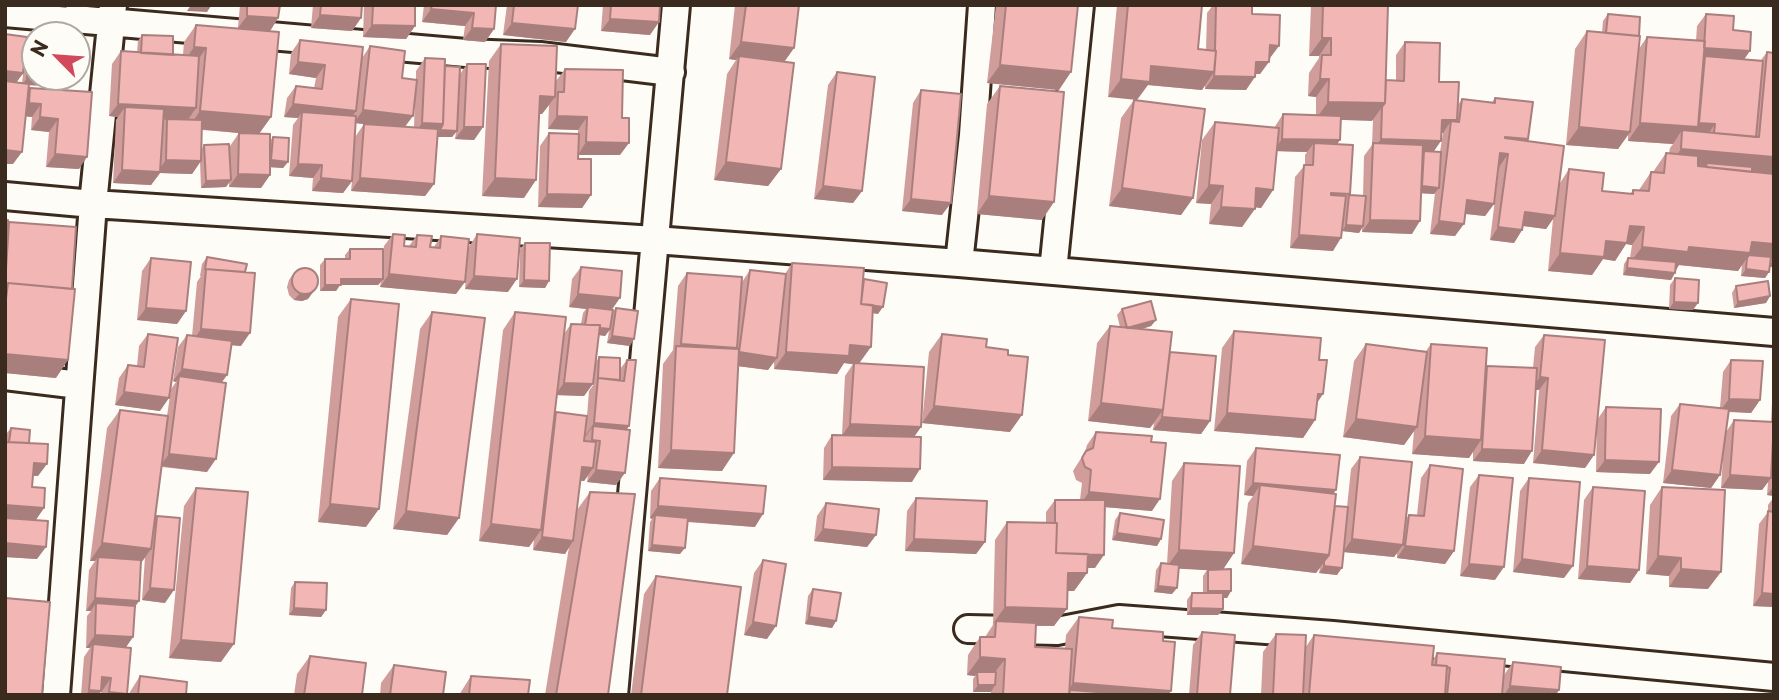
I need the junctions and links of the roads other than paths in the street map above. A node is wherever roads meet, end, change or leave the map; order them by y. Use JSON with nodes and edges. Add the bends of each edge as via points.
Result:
{"nodes":[{"id":1,"x":676,"y":5,"type":"edge"},
{"id":2,"x":982,"y":5,"type":"edge"},
{"id":3,"x":1080,"y":5,"type":"edge"},
{"id":4,"x":5,"y":13,"type":"edge"},
{"id":5,"x":111,"y":14,"type":"edge"},
{"id":6,"x":671,"y":72,"type":"junction"},
{"id":7,"x":5,"y":196,"type":"edge"},
{"id":8,"x":93,"y":204,"type":"junction"},
{"id":9,"x":655,"y":240,"type":"junction"},
{"id":10,"x":959,"y":263,"type":"junction"},
{"id":11,"x":1053,"y":271,"type":"junction"},
{"id":12,"x":1774,"y":332,"type":"edge"},
{"id":13,"x":5,"y":376,"type":"edge"},
{"id":14,"x":79,"y":385,"type":"junction"},
{"id":15,"x":968,"y":629,"type":"dead end"},
{"id":16,"x":1774,"y":677,"type":"edge"},
{"id":17,"x":56,"y":695,"type":"edge"},
{"id":18,"x":614,"y":695,"type":"edge"}],
"edges":[{"from":1,"to":6,"type":"street"},
{"from":2,"to":10,"type":"street"},
{"from":3,"to":11,"type":"street"},
{"from":4,"to":5,"type":"street"},
{"from":5,"to":6,"type":"street"},
{"from":5,"to":8,"type":"street"},
{"from":6,"to":9,"type":"street"},
{"from":7,"to":8,"type":"street"},
{"from":8,"to":9,"type":"street"},
{"from":8,"to":14,"type":"street"},
{"from":9,"to":10,"type":"street"},
{"from":9,"to":18,"type":"street"},
{"from":10,"to":11,"type":"street"},
{"from":11,"to":12,"type":"street"},
{"from":13,"to":14,"type":"street"},
{"from":14,"to":17,"type":"street"},
{"from":15,"to":16,"type":"street","via":[[1057,631],[1119,619]]}]}
